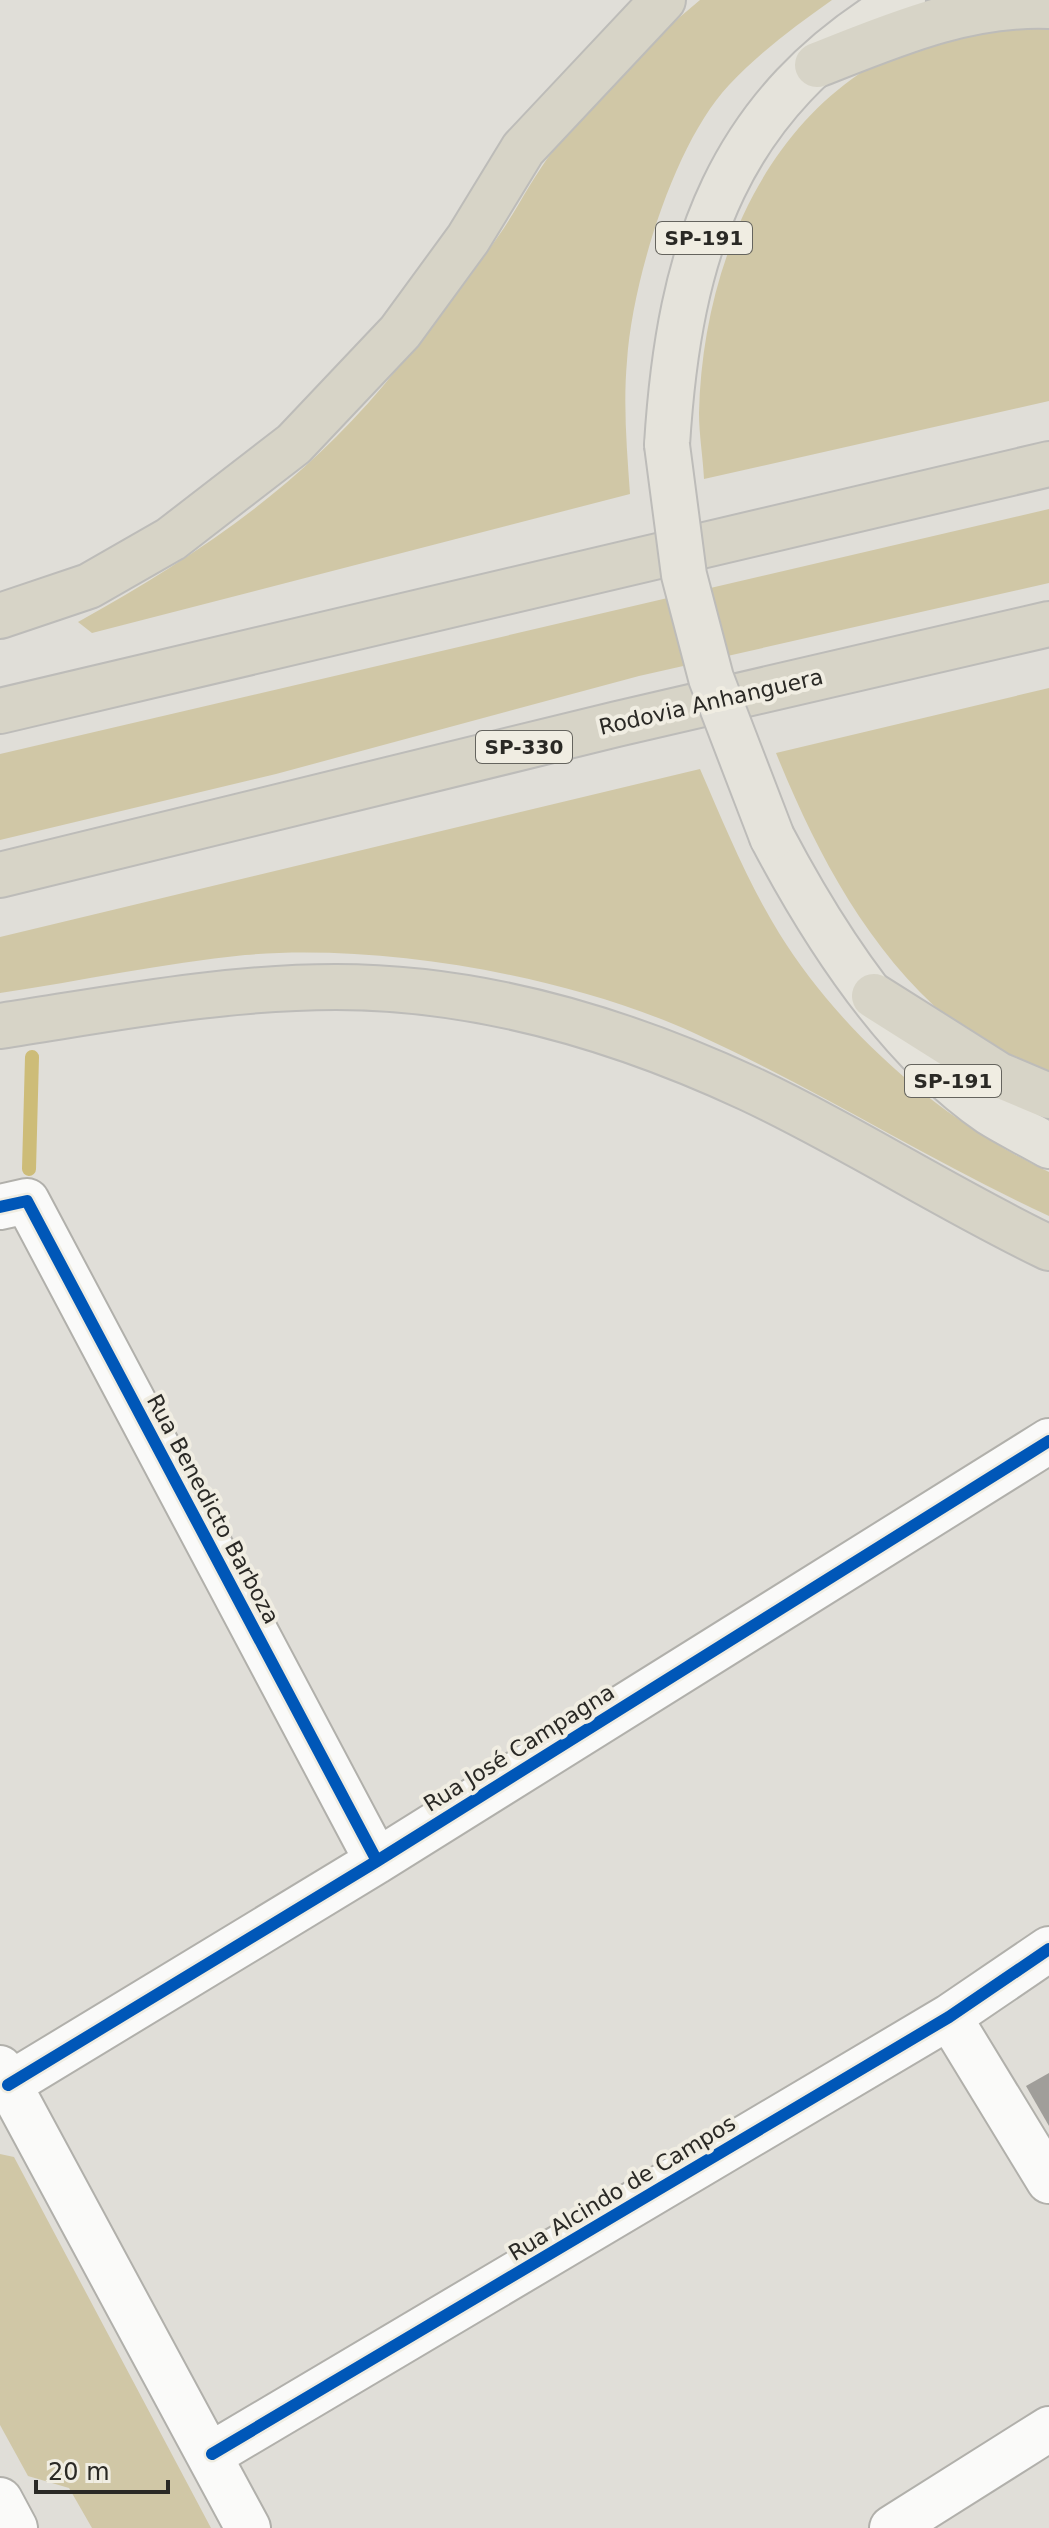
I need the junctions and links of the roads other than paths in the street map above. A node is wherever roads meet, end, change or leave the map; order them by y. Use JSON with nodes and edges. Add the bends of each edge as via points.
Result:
{"nodes":[{"id":1,"x":663,"y":0,"type":"edge"},
{"id":2,"x":903,"y":0,"type":"edge"},
{"id":3,"x":1049,"y":6,"type":"edge"},
{"id":4,"x":817,"y":65,"type":"junction"},
{"id":5,"x":1049,"y":464,"type":"edge"},
{"id":6,"x":0,"y":616,"type":"edge"},
{"id":7,"x":1049,"y":624,"type":"edge"},
{"id":8,"x":0,"y":711,"type":"edge"},
{"id":9,"x":0,"y":875,"type":"edge"},
{"id":10,"x":874,"y":996,"type":"junction"},
{"id":11,"x":0,"y":1026,"type":"edge"},
{"id":12,"x":1049,"y":1096,"type":"edge"},
{"id":13,"x":1049,"y":1146,"type":"edge"},
{"id":14,"x":0,"y":1207,"type":"edge"},
{"id":15,"x":1049,"y":1248,"type":"edge"},
{"id":16,"x":1049,"y":1441,"type":"edge"},
{"id":17,"x":377,"y":1861,"type":"junction"},
{"id":18,"x":1049,"y":1949,"type":"edge"},
{"id":19,"x":949,"y":2017,"type":"junction"},
{"id":20,"x":4,"y":2077,"type":"edge"},
{"id":21,"x":1049,"y":2181,"type":"edge"},
{"id":22,"x":1049,"y":2429,"type":"edge"},
{"id":23,"x":212,"y":2454,"type":"junction"},
{"id":24,"x":0,"y":2500,"type":"edge"},
{"id":25,"x":15,"y":2528,"type":"edge"},
{"id":26,"x":248,"y":2528,"type":"edge"},
{"id":27,"x":892,"y":2528,"type":"edge"}],
"edges":[{"from":1,"to":6,"type":"highway","via":[[523,149],[468,239],[400,332],[294,444],[171,539],[89,586]]},
{"from":2,"to":4,"type":"main road","number":"SP-191","via":[[859,26]]},
{"from":3,"to":4,"type":"highway","via":[[967,11]]},
{"from":4,"to":10,"type":"main road","number":"SP-191","bridge":true,"via":[[757,126],[712,214],[684,299],[667,445],[688,590],[711,678],[772,837],[811,912]]},
{"from":5,"to":8,"type":"highway"},
{"from":7,"to":9,"type":"highway","name":"Rodovia Anhanguera","number":"SP-330"},
{"from":10,"to":12,"type":"highway","via":[[999,1075]]},
{"from":10,"to":13,"type":"main road","number":"SP-191","via":[[933,1065],[990,1112]]},
{"from":11,"to":15,"type":"highway","via":[[292,988],[401,990],[515,1007],[589,1026],[750,1089]]},
{"from":14,"to":17,"type":"street","name":"Rua Benedicto Barboza","via":[[27,1201]]},
{"from":16,"to":17,"type":"street","name":"Rua José Campagna"},
{"from":17,"to":20,"type":"street","name":"Rua José Campagna"},
{"from":18,"to":19,"type":"street","name":"Rua Alcindo de Campos"},
{"from":19,"to":21,"type":"street"},
{"from":19,"to":23,"type":"street","name":"Rua Alcindo de Campos"},
{"from":20,"to":23,"type":"street"},
{"from":22,"to":27,"type":"street"},
{"from":23,"to":26,"type":"street"},
{"from":24,"to":25,"type":"street"}]}
